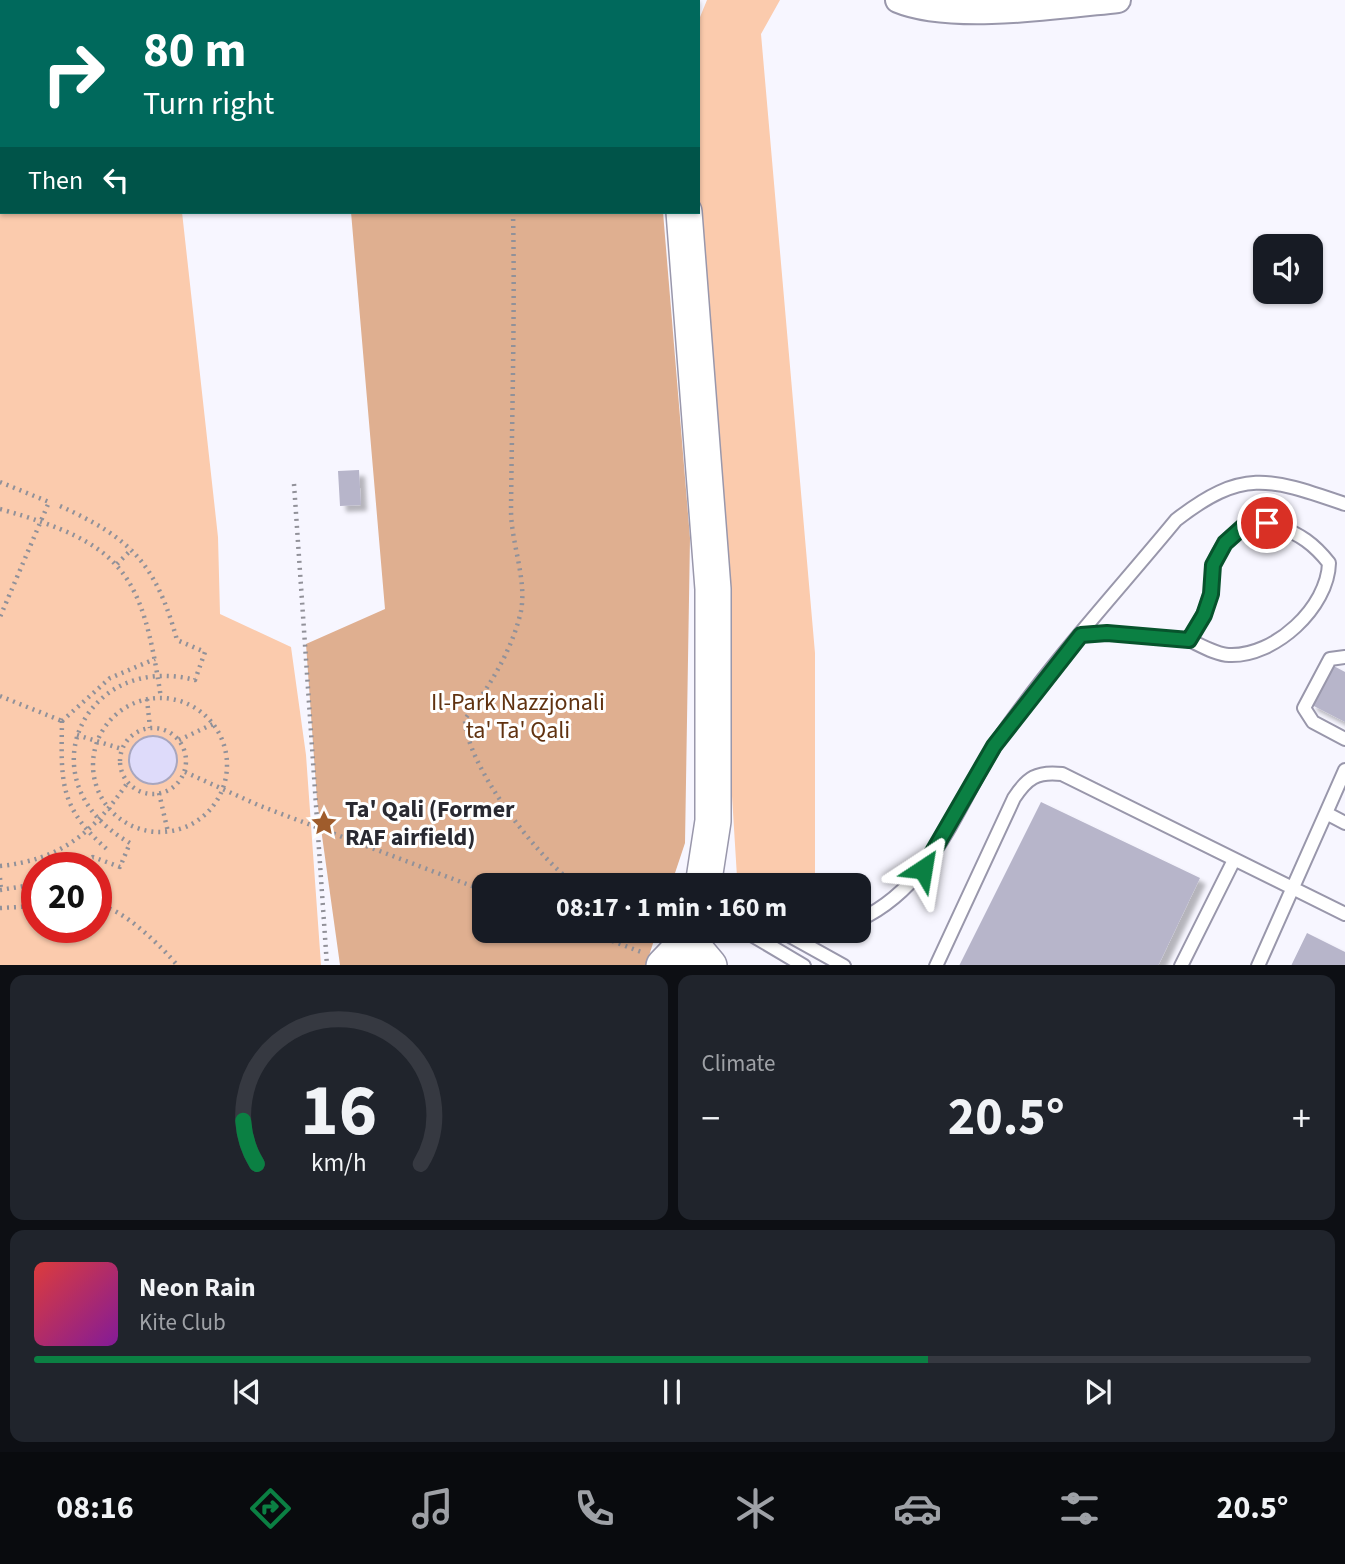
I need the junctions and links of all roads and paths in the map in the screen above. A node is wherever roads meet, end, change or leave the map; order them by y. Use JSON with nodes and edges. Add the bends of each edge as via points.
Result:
{"nodes":[{"id":1,"x":1118,"y":0,"type":"edge"},
{"id":2,"x":916,"y":3,"type":"edge"},
{"id":3,"x":513,"y":214,"type":"edge"},
{"id":4,"x":684,"y":214,"type":"edge"},
{"id":5,"x":0,"y":482,"type":"edge"},
{"id":6,"x":294,"y":484,"type":"dead end"},
{"id":7,"x":1345,"y":504,"type":"edge"},
{"id":8,"x":60,"y":506,"type":"dead end"},
{"id":9,"x":0,"y":509,"type":"edge"},
{"id":10,"x":41,"y":522,"type":"junction"},
{"id":11,"x":132,"y":549,"type":"junction"},
{"id":12,"x":117,"y":564,"type":"junction"},
{"id":13,"x":0,"y":617,"type":"edge"},
{"id":14,"x":1081,"y":635,"type":"junction"},
{"id":15,"x":1189,"y":640,"type":"junction"},
{"id":16,"x":1345,"y":657,"type":"edge"},
{"id":17,"x":155,"y":659,"type":"junction"},
{"id":18,"x":158,"y":676,"type":"junction"},
{"id":19,"x":0,"y":696,"type":"edge"},
{"id":20,"x":162,"y":698,"type":"junction"},
{"id":21,"x":147,"y":699,"type":"junction"},
{"id":22,"x":62,"y":721,"type":"junction"},
{"id":23,"x":213,"y":724,"type":"junction"},
{"id":24,"x":150,"y":728,"type":"junction"},
{"id":25,"x":77,"y":735,"type":"junction"},
{"id":26,"x":1345,"y":739,"type":"edge"},
{"id":27,"x":180,"y":740,"type":"junction"},
{"id":28,"x":96,"y":743,"type":"junction"},
{"id":29,"x":122,"y":749,"type":"junction"},
{"id":30,"x":1345,"y":770,"type":"edge"},
{"id":31,"x":185,"y":772,"type":"junction"},
{"id":32,"x":128,"y":782,"type":"junction"},
{"id":33,"x":222,"y":790,"type":"junction"},
{"id":34,"x":159,"y":793,"type":"junction"},
{"id":35,"x":109,"y":810,"type":"junction"},
{"id":36,"x":1326,"y":813,"type":"junction"},
{"id":37,"x":99,"y":820,"type":"junction"},
{"id":38,"x":1345,"y":823,"type":"edge"},
{"id":39,"x":317,"y":825,"type":"junction"},
{"id":40,"x":87,"y":830,"type":"junction"},
{"id":41,"x":168,"y":832,"type":"junction"},
{"id":42,"x":109,"y":851,"type":"dead end"},
{"id":43,"x":1234,"y":860,"type":"junction"},
{"id":44,"x":112,"y":864,"type":"edge"},
{"id":45,"x":0,"y":866,"type":"edge"},
{"id":46,"x":563,"y":873,"type":"edge"},
{"id":47,"x":705,"y":873,"type":"edge"},
{"id":48,"x":0,"y":878,"type":"edge"},
{"id":49,"x":472,"y":886,"type":"edge"},
{"id":50,"x":21,"y":887,"type":"edge"},
{"id":51,"x":1292,"y":888,"type":"junction"},
{"id":52,"x":0,"y":890,"type":"edge"},
{"id":53,"x":21,"y":907,"type":"edge"},
{"id":54,"x":0,"y":908,"type":"edge"},
{"id":55,"x":112,"y":910,"type":"edge"},
{"id":56,"x":1345,"y":914,"type":"edge"},
{"id":57,"x":871,"y":915,"type":"edge"},
{"id":58,"x":639,"y":943,"type":"edge"},
{"id":59,"x":766,"y":943,"type":"edge"},
{"id":60,"x":803,"y":943,"type":"edge"},
{"id":61,"x":683,"y":953,"type":"edge"},
{"id":62,"x":178,"y":965,"type":"edge"},
{"id":63,"x":327,"y":965,"type":"edge"},
{"id":64,"x":804,"y":965,"type":"edge"},
{"id":65,"x":844,"y":965,"type":"edge"},
{"id":66,"x":936,"y":965,"type":"edge"},
{"id":67,"x":1181,"y":965,"type":"edge"},
{"id":68,"x":1258,"y":965,"type":"edge"}],
"edges":[{"from":1,"to":2,"type":"street","via":[[1033,9]]},
{"from":3,"to":46,"type":"path","via":[[516,339],[511,514],[521,608],[512,642],[465,719],[465,727],[472,749],[510,815]]},
{"from":4,"to":47,"type":"main road","via":[[713,589],[713,821]]},
{"from":5,"to":10,"type":"path","via":[[49,502]]},
{"from":6,"to":39,"type":"path"},
{"from":7,"to":14,"type":"lane","via":[[1294,486],[1253,481],[1209,494],[1176,520]]},
{"from":8,"to":11,"type":"path","via":[[103,526]]},
{"from":9,"to":10,"type":"path"},
{"from":10,"to":12,"type":"path","via":[[86,541]]},
{"from":10,"to":13,"type":"path"},
{"from":11,"to":12,"type":"path"},
{"from":11,"to":18,"type":"path","via":[[162,595],[177,640],[205,652],[195,680]]},
{"from":12,"to":17,"type":"path","via":[[138,598]]},
{"from":14,"to":15,"type":"lane"},
{"from":14,"to":57,"type":"lane","via":[[1009,724],[934,854],[911,885]]},
{"from":15,"to":15,"type":"lane","via":[[1211,594],[1213,565],[1225,543],[1244,526],[1267,523],[1293,532],[1315,545],[1329,563],[1329,581],[1312,608],[1255,653],[1227,656]]},
{"from":16,"to":26,"type":"lane","via":[[1324,665],[1304,708],[1313,722]]},
{"from":17,"to":18,"type":"path"},
{"from":17,"to":22,"type":"path","via":[[104,682]]},
{"from":18,"to":20,"type":"path"},
{"from":18,"to":25,"type":"path","via":[[104,696]]},
{"from":19,"to":22,"type":"path"},
{"from":20,"to":21,"type":"path"},
{"from":20,"to":23,"type":"path","via":[[199,710]]},
{"from":21,"to":24,"type":"path"},
{"from":21,"to":28,"type":"path","via":[[114,715]]},
{"from":22,"to":40,"type":"path","via":[[62,779],[75,816]]},
{"from":23,"to":27,"type":"path"},
{"from":23,"to":33,"type":"path","via":[[227,757]]},
{"from":24,"to":27,"type":"path","via":[[161,728]]},
{"from":24,"to":29,"type":"path","via":[[133,734]]},
{"from":25,"to":28,"type":"path"},
{"from":25,"to":37,"type":"path","via":[[73,773],[85,803]]},
{"from":27,"to":31,"type":"path"},
{"from":28,"to":29,"type":"path"},
{"from":28,"to":35,"type":"path","via":[[94,780]]},
{"from":29,"to":32,"type":"path","via":[[121,766]]},
{"from":30,"to":36,"type":"lane"},
{"from":31,"to":33,"type":"path"},
{"from":31,"to":34,"type":"path","via":[[175,786]]},
{"from":32,"to":34,"type":"path","via":[[142,792]]},
{"from":32,"to":35,"type":"path"},
{"from":33,"to":39,"type":"path"},
{"from":33,"to":41,"type":"path","via":[[196,822]]},
{"from":34,"to":41,"type":"path"},
{"from":35,"to":37,"type":"path"},
{"from":35,"to":41,"type":"path","via":[[136,828]]},
{"from":36,"to":38,"type":"lane"},
{"from":36,"to":51,"type":"lane"},
{"from":37,"to":40,"type":"path"},
{"from":37,"to":44,"type":"path","via":[[130,843],[120,867]]},
{"from":39,"to":49,"type":"path"},
{"from":39,"to":63,"type":"path"},
{"from":40,"to":42,"type":"path"},
{"from":40,"to":45,"type":"path","via":[[42,859]]},
{"from":43,"to":51,"type":"lane"},
{"from":43,"to":66,"type":"lane","via":[[1062,774],[1045,772],[1027,779],[1014,798]]},
{"from":43,"to":67,"type":"lane"},
{"from":48,"to":52,"type":"path"},
{"from":50,"to":52,"type":"path"},
{"from":51,"to":56,"type":"lane"},
{"from":51,"to":68,"type":"lane"},
{"from":53,"to":54,"type":"path"},
{"from":55,"to":62,"type":"path"},
{"from":58,"to":61,"type":"path"},
{"from":59,"to":64,"type":"lane"},
{"from":60,"to":65,"type":"lane"}]}
